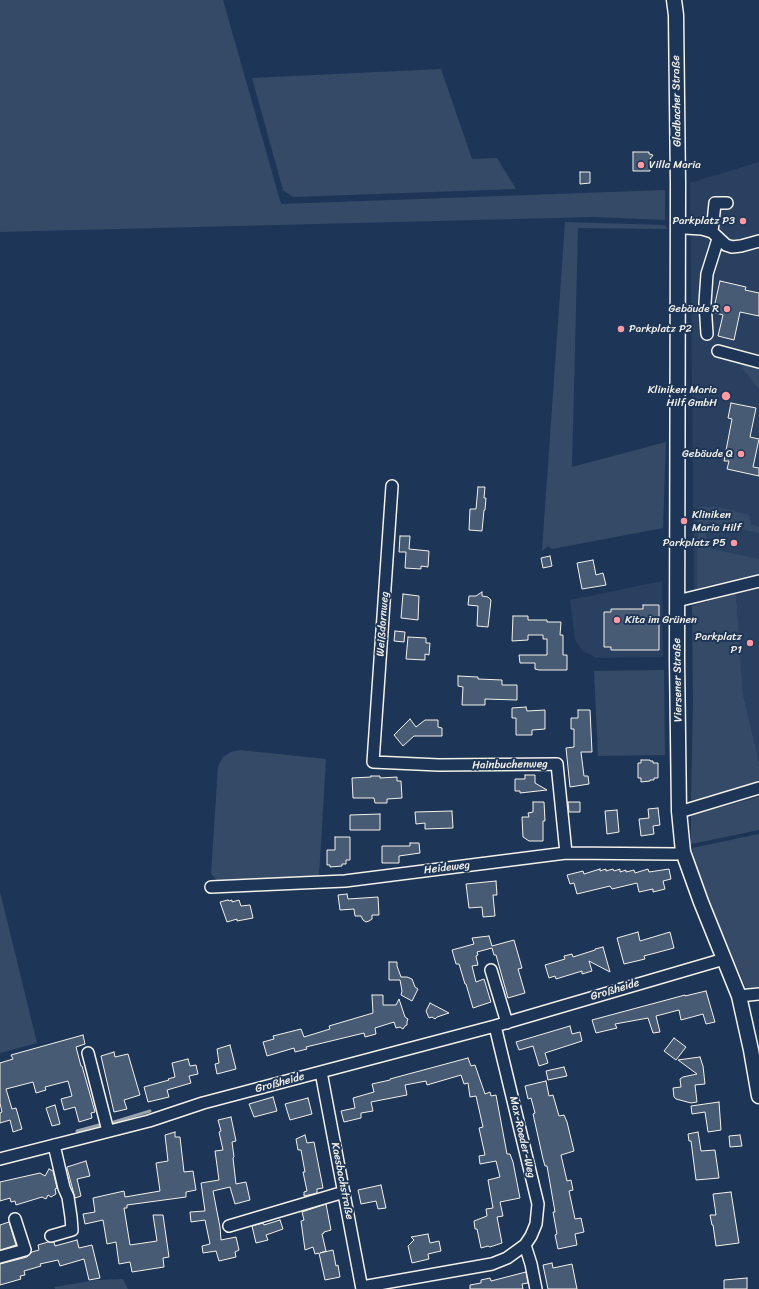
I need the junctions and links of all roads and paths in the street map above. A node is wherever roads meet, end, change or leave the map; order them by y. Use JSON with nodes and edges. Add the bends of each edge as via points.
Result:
{"nodes":[{"id":1,"x":674,"y":0,"type":"edge"},
{"id":2,"x":727,"y":203,"type":"dead end"},
{"id":3,"x":678,"y":227,"type":"junction"},
{"id":4,"x":715,"y":235,"type":"junction"},
{"id":5,"x":759,"y":241,"type":"edge"},
{"id":6,"x":708,"y":334,"type":"dead end"},
{"id":7,"x":718,"y":351,"type":"dead end"},
{"id":8,"x":759,"y":362,"type":"edge"},
{"id":9,"x":392,"y":486,"type":"dead end"},
{"id":10,"x":759,"y":581,"type":"edge"},
{"id":11,"x":677,"y":601,"type":"junction"},
{"id":12,"x":373,"y":762,"type":"joint"},
{"id":13,"x":759,"y":788,"type":"edge"},
{"id":14,"x":680,"y":811,"type":"junction"},
{"id":15,"x":683,"y":852,"type":"junction"},
{"id":16,"x":566,"y":853,"type":"junction"},
{"id":17,"x":210,"y":887,"type":"dead end"},
{"id":18,"x":724,"y":959,"type":"junction"},
{"id":19,"x":491,"y":970,"type":"dead end"},
{"id":20,"x":759,"y":994,"type":"edge"},
{"id":21,"x":739,"y":996,"type":"junction"},
{"id":22,"x":507,"y":1023,"type":"junction"},
{"id":23,"x":496,"y":1026,"type":"junction"},
{"id":24,"x":88,"y":1053,"type":"dead end"},
{"id":25,"x":321,"y":1072,"type":"junction"},
{"id":26,"x":759,"y":1096,"type":"edge"},
{"id":27,"x":108,"y":1132,"type":"junction"},
{"id":28,"x":54,"y":1145,"type":"junction"},
{"id":29,"x":0,"y":1159,"type":"edge"},
{"id":30,"x":344,"y":1192,"type":"junction"},
{"id":31,"x":15,"y":1219,"type":"dead end"},
{"id":32,"x":229,"y":1226,"type":"dead end"},
{"id":33,"x":51,"y":1236,"type":"dead end"},
{"id":34,"x":525,"y":1245,"type":"junction"},
{"id":35,"x":0,"y":1257,"type":"edge"},
{"id":36,"x":362,"y":1288,"type":"edge"},
{"id":37,"x":536,"y":1289,"type":"edge"}],
"edges":[{"from":1,"to":3,"type":"main road","name":"Gladbacher Straße"},
{"from":2,"to":4,"type":"street","via":[[715,203]]},
{"from":3,"to":4,"type":"street","via":[[702,228]]},
{"from":3,"to":11,"type":"main road","name":"Viersener Straße"},
{"from":4,"to":5,"type":"street","via":[[732,247]]},
{"from":4,"to":6,"type":"street","via":[[707,274],[705,303]]},
{"from":7,"to":8,"type":"street"},
{"from":9,"to":12,"type":"street","name":"Weißdornweg"},
{"from":10,"to":11,"type":"street"},
{"from":11,"to":14,"type":"main road","name":"Viersener Straße"},
{"from":12,"to":16,"type":"street","name":"Hainbuchenweg","via":[[439,765],[557,764]]},
{"from":13,"to":14,"type":"street"},
{"from":14,"to":15,"type":"main road","name":"Viersener Straße"},
{"from":15,"to":16,"type":"street","name":"Heideweg"},
{"from":15,"to":18,"type":"main road","name":"Viersener Straße"},
{"from":16,"to":17,"type":"street","name":"Heideweg","via":[[345,881]]},
{"from":18,"to":21,"type":"main road","name":"Viersener Straße"},
{"from":18,"to":22,"type":"street","name":"Großheide"},
{"from":19,"to":22,"type":"street"},
{"from":20,"to":21,"type":"street"},
{"from":21,"to":26,"type":"main road","name":"Viersener Straße"},
{"from":22,"to":23,"type":"street","name":"Großheide"},
{"from":23,"to":25,"type":"street","name":"Großheide"},
{"from":23,"to":34,"type":"street","name":"Max-Roeder-Weg","via":[[538,1204],[536,1224]]},
{"from":24,"to":27,"type":"street"},
{"from":25,"to":27,"type":"street","name":"Großheide","via":[[203,1103]]},
{"from":25,"to":30,"type":"street","name":"Kaesbachstraße"},
{"from":27,"to":28,"type":"street","name":"Großheide"},
{"from":28,"to":29,"type":"street","name":"Großheide"},
{"from":28,"to":33,"type":"street","via":[[68,1197],[72,1230]]},
{"from":30,"to":32,"type":"street"},
{"from":30,"to":36,"type":"street","name":"Kaesbachstraße"},
{"from":31,"to":35,"type":"street","via":[[25,1250]]},
{"from":34,"to":36,"type":"street","name":"Max-Roeder-Weg","via":[[507,1258],[492,1264]]},
{"from":34,"to":37,"type":"street"}]}
